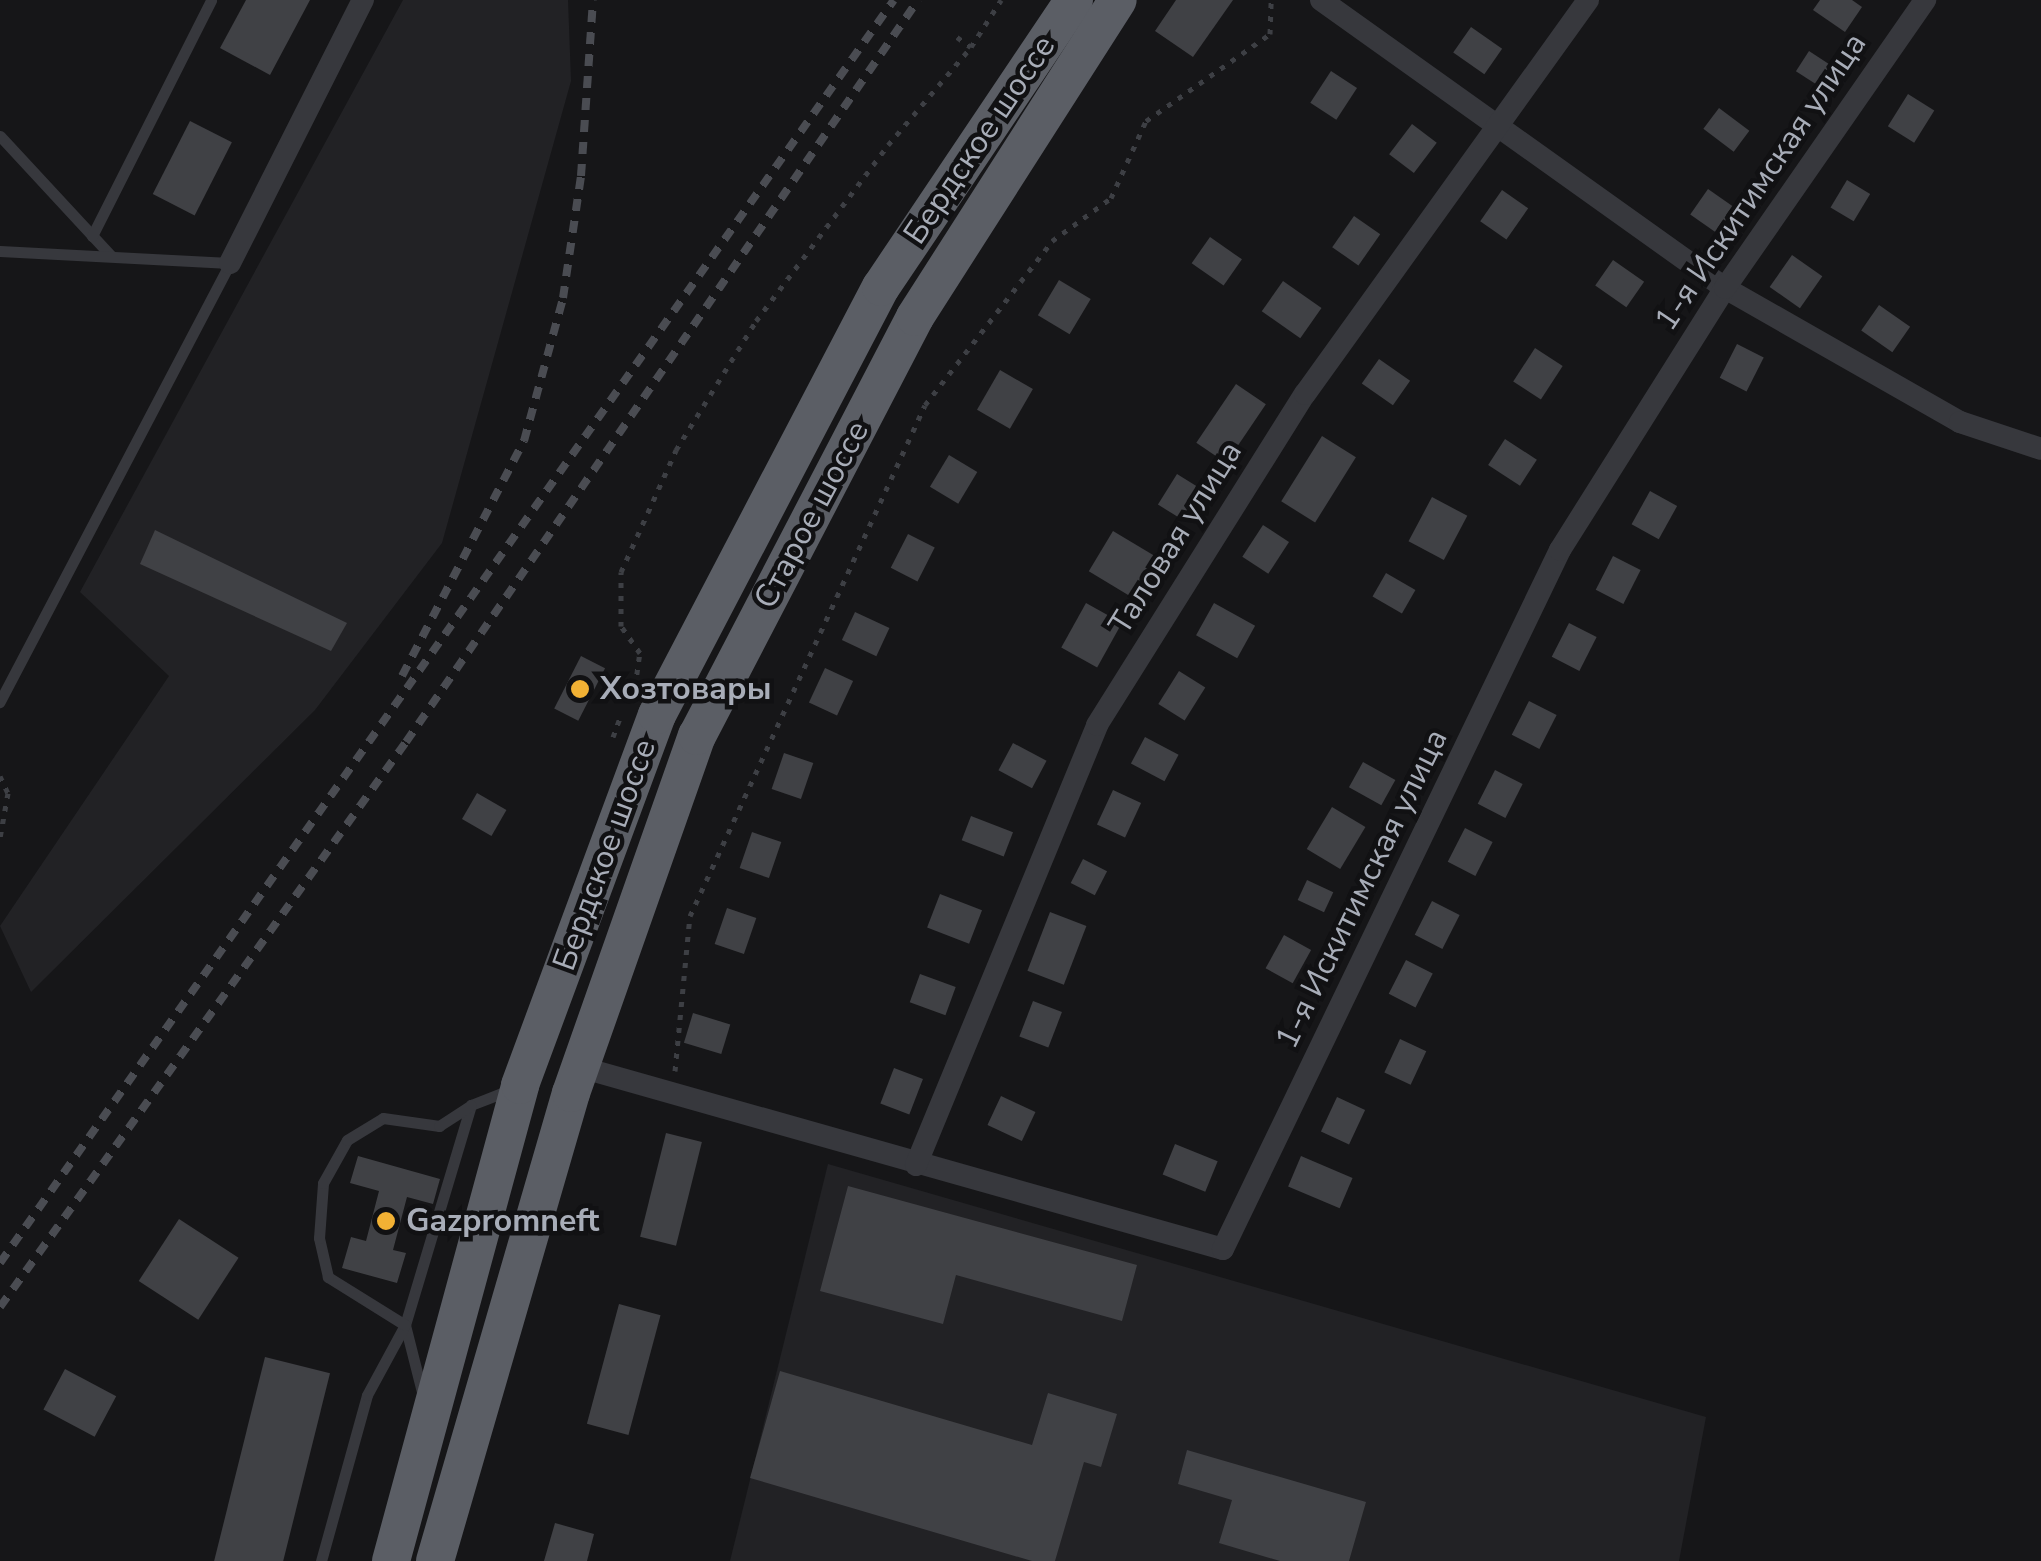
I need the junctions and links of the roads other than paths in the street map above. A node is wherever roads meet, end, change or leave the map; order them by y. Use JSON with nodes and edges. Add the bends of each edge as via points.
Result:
{"nodes":[{"id":1,"x":211,"y":0,"type":"edge"},
{"id":2,"x":363,"y":0,"type":"edge"},
{"id":3,"x":1074,"y":0,"type":"edge"},
{"id":4,"x":1118,"y":0,"type":"edge"},
{"id":5,"x":1320,"y":0,"type":"edge"},
{"id":6,"x":1588,"y":0,"type":"edge"},
{"id":7,"x":1924,"y":0,"type":"edge"},
{"id":8,"x":1502,"y":124,"type":"junction"},
{"id":9,"x":0,"y":136,"type":"edge"},
{"id":10,"x":92,"y":236,"type":"junction"},
{"id":11,"x":0,"y":251,"type":"edge"},
{"id":12,"x":112,"y":256,"type":"junction"},
{"id":13,"x":230,"y":262,"type":"junction"},
{"id":14,"x":1725,"y":288,"type":"junction"},
{"id":15,"x":2041,"y":449,"type":"edge"},
{"id":16,"x":0,"y":702,"type":"edge"},
{"id":17,"x":580,"y":1067,"type":"junction"},
{"id":18,"x":520,"y":1085,"type":"junction"},
{"id":19,"x":471,"y":1105,"type":"junction"},
{"id":20,"x":916,"y":1165,"type":"junction"},
{"id":21,"x":405,"y":1325,"type":"junction"},
{"id":22,"x":428,"y":1420,"type":"junction"},
{"id":23,"x":321,"y":1561,"type":"edge"},
{"id":24,"x":392,"y":1561,"type":"edge"},
{"id":25,"x":435,"y":1561,"type":"edge"}],
"edges":[{"from":1,"to":10,"type":"lane"},
{"from":2,"to":13,"type":"street"},
{"from":3,"to":18,"type":"highway","name":"Бердское шоссе","via":[[880,287],[657,715]]},
{"from":4,"to":17,"type":"highway","name":"Старое шоссе","via":[[915,317],[697,736]]},
{"from":5,"to":8,"type":"street"},
{"from":6,"to":8,"type":"street","name":"Таловая улица"},
{"from":7,"to":14,"type":"street","name":"1-я Искитимская улица"},
{"from":8,"to":14,"type":"street"},
{"from":8,"to":20,"type":"street","name":"Таловая улица","via":[[1306,394],[1097,726]]},
{"from":9,"to":10,"type":"lane"},
{"from":10,"to":12,"type":"lane"},
{"from":11,"to":12,"type":"lane"},
{"from":12,"to":13,"type":"lane"},
{"from":13,"to":16,"type":"lane"},
{"from":14,"to":15,"type":"street","via":[[1960,422]]},
{"from":14,"to":20,"type":"street","name":"1-я Искитимская улица","via":[[1560,550],[1223,1249]]},
{"from":17,"to":20,"type":"street","name":"1-я Искитимская улица"},
{"from":17,"to":25,"type":"highway"},
{"from":18,"to":19,"type":"lane"},
{"from":18,"to":22,"type":"highway","name":"Бердское шоссе"},
{"from":19,"to":21,"type":"lane"},
{"from":19,"to":21,"type":"lane","via":[[440,1126],[384,1118],[347,1140],[323,1183],[320,1238],[328,1277]]},
{"from":21,"to":22,"type":"lane"},
{"from":21,"to":23,"type":"lane","via":[[367,1395]]},
{"from":22,"to":24,"type":"highway","name":"Бердское шоссе"}]}
